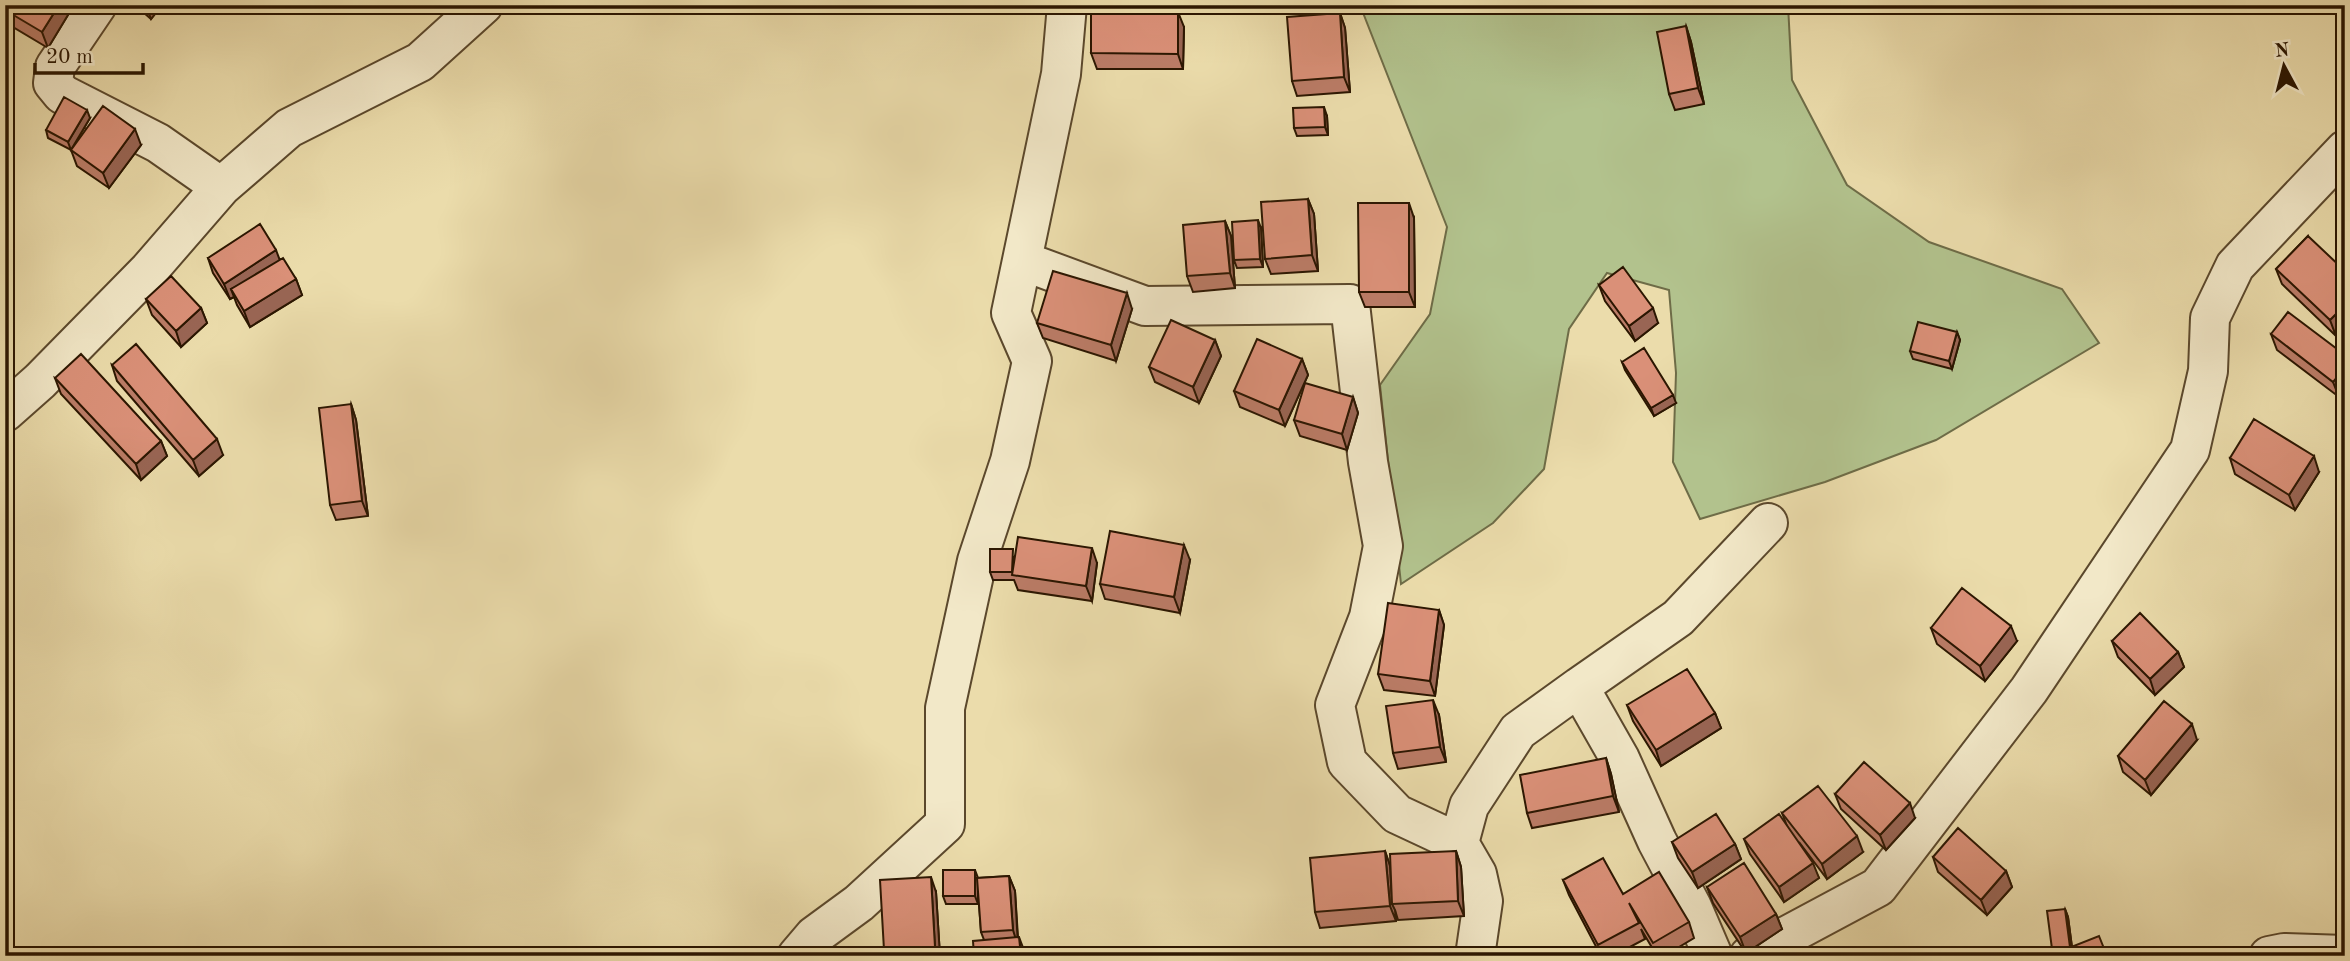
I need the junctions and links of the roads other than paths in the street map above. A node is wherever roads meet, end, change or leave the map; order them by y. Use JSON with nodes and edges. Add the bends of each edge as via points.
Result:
{"nodes":[{"id":1,"x":97,"y":5,"type":"edge"},
{"id":2,"x":483,"y":5,"type":"edge"},
{"id":3,"x":1067,"y":5,"type":"edge"},
{"id":4,"x":2345,"y":150,"type":"edge"},
{"id":5,"x":221,"y":187,"type":"junction"},
{"id":6,"x":1023,"y":261,"type":"junction"},
{"id":7,"x":5,"y":412,"type":"edge"},
{"id":8,"x":1768,"y":523,"type":"dead end"},
{"id":9,"x":1579,"y":687,"type":"junction"},
{"id":10,"x":1459,"y":843,"type":"junction"},
{"id":11,"x":2345,"y":955,"type":"edge"},
{"id":12,"x":797,"y":956,"type":"edge"},
{"id":13,"x":1475,"y":956,"type":"edge"},
{"id":14,"x":1713,"y":956,"type":"edge"},
{"id":15,"x":1749,"y":956,"type":"edge"},
{"id":16,"x":2269,"y":956,"type":"edge"}],
"edges":[{"from":1,"to":5,"type":"street","via":[[55,67],[53,83],[62,94],[158,143]]},
{"from":2,"to":5,"type":"street","via":[[420,62],[289,128]]},
{"from":3,"to":6,"type":"street","via":[[1061,75]]},
{"from":4,"to":15,"type":"street","via":[[2235,266],[2210,318],[2208,371],[2190,450],[2029,690],[1878,887]]},
{"from":5,"to":7,"type":"street","via":[[149,270]]},
{"from":6,"to":10,"type":"street","via":[[1145,306],[1350,304],[1368,462],[1383,546],[1369,617],[1335,705],[1346,762],[1397,814]]},
{"from":6,"to":12,"type":"street","via":[[1011,313],[1032,361],[1010,461],[977,561],[945,708],[945,824],[859,903],[814,936]]},
{"from":8,"to":9,"type":"street","via":[[1678,618]]},
{"from":9,"to":10,"type":"street","via":[[1518,732],[1469,806]]},
{"from":9,"to":14,"type":"street","via":[[1620,759]]},
{"from":10,"to":13,"type":"street","via":[[1477,874],[1483,901]]},
{"from":11,"to":16,"type":"street"}]}
